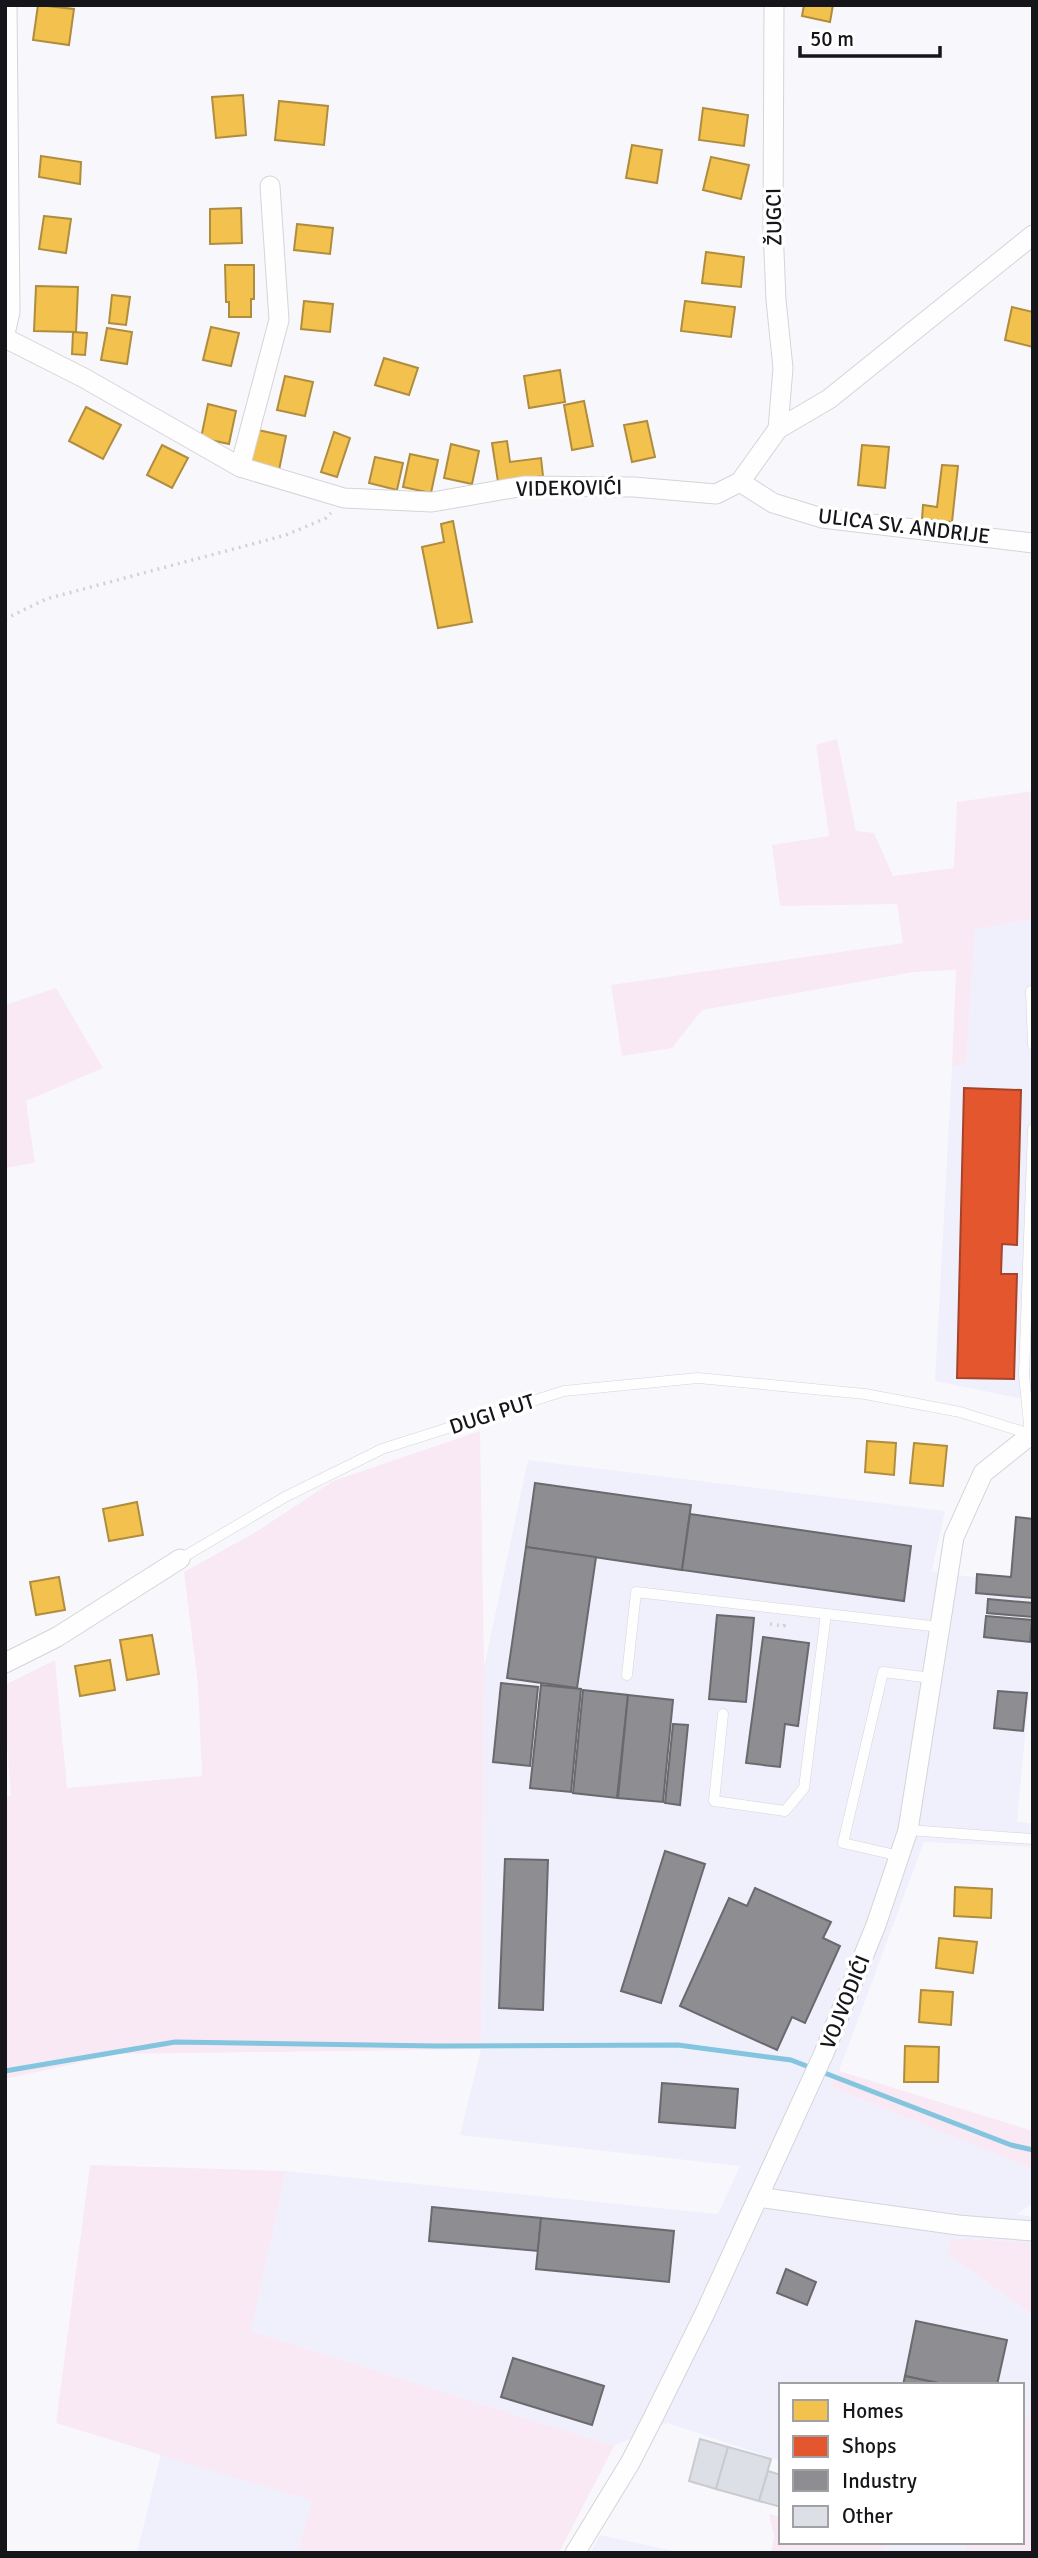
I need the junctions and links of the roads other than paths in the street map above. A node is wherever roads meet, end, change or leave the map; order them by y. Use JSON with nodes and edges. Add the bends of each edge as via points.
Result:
{"nodes":[{"id":1,"x":7,"y":5,"type":"edge"},
{"id":2,"x":774,"y":5,"type":"edge"},
{"id":3,"x":270,"y":186,"type":"dead end"},
{"id":4,"x":1033,"y":235,"type":"edge"},
{"id":5,"x":5,"y":336,"type":"edge"},
{"id":6,"x":778,"y":429,"type":"junction"},
{"id":7,"x":240,"y":467,"type":"junction"},
{"id":8,"x":740,"y":482,"type":"junction"},
{"id":9,"x":1033,"y":543,"type":"edge"},
{"id":10,"x":1031,"y":991,"type":"edge"},
{"id":11,"x":1033,"y":1045,"type":"edge"},
{"id":12,"x":1033,"y":1129,"type":"edge"},
{"id":13,"x":1031,"y":1434,"type":"edge"},
{"id":14,"x":180,"y":1559,"type":"joint"},
{"id":15,"x":826,"y":1614,"type":"junction"},
{"id":16,"x":940,"y":1627,"type":"junction"},
{"id":17,"x":5,"y":1662,"type":"edge"},
{"id":18,"x":627,"y":1675,"type":"dead end"},
{"id":19,"x":932,"y":1678,"type":"junction"},
{"id":20,"x":723,"y":1714,"type":"dead end"},
{"id":21,"x":908,"y":1830,"type":"junction"},
{"id":22,"x":1033,"y":1839,"type":"edge"},
{"id":23,"x":900,"y":1856,"type":"junction"},
{"id":24,"x":758,"y":2197,"type":"junction"},
{"id":25,"x":1033,"y":2231,"type":"edge"},
{"id":26,"x":575,"y":2553,"type":"edge"}],
"edges":[{"from":1,"to":5,"type":"street","via":[[10,312]]},
{"from":2,"to":6,"type":"street","name":"ŽUGCI","via":[[773,227],[783,368]]},
{"from":3,"to":7,"type":"street","via":[[279,320]]},
{"from":4,"to":6,"type":"street","via":[[829,399]]},
{"from":5,"to":7,"type":"street","name":"VIDEKOVIĆI"},
{"from":6,"to":8,"type":"street"},
{"from":7,"to":8,"type":"street","name":"VIDEKOVIĆI","via":[[344,498],[432,502],[524,486],[634,487],[716,494]]},
{"from":8,"to":9,"type":"street","name":"ULICA SV. ANDRIJE","via":[[773,503],[822,519]]},
{"from":10,"to":11,"type":"lane"},
{"from":12,"to":13,"type":"lane","via":[[1024,1375]]},
{"from":13,"to":14,"type":"lane","name":"DUGI PUT","via":[[960,1412],[865,1394],[698,1378],[564,1391],[382,1449],[285,1497]]},
{"from":13,"to":16,"type":"street","name":"VOJVODIĆI","via":[[983,1474],[958,1526]]},
{"from":14,"to":17,"type":"street","name":"DUGI PUT","via":[[57,1637]]},
{"from":15,"to":16,"type":"lane"},
{"from":15,"to":18,"type":"lane","via":[[636,1592]]},
{"from":15,"to":20,"type":"lane","via":[[804,1788],[785,1811],[714,1801]]},
{"from":16,"to":19,"type":"street","name":"VOJVODIĆI"},
{"from":19,"to":21,"type":"street","name":"VOJVODIĆI"},
{"from":19,"to":23,"type":"lane","via":[[883,1672],[843,1843]]},
{"from":21,"to":22,"type":"lane"},
{"from":21,"to":23,"type":"street","name":"VOJVODIĆI"},
{"from":23,"to":24,"type":"street","name":"VOJVODIĆI","via":[[824,2053]]},
{"from":24,"to":25,"type":"street"},
{"from":24,"to":26,"type":"street","name":"VOJVODIĆI","via":[[630,2463]]}]}
